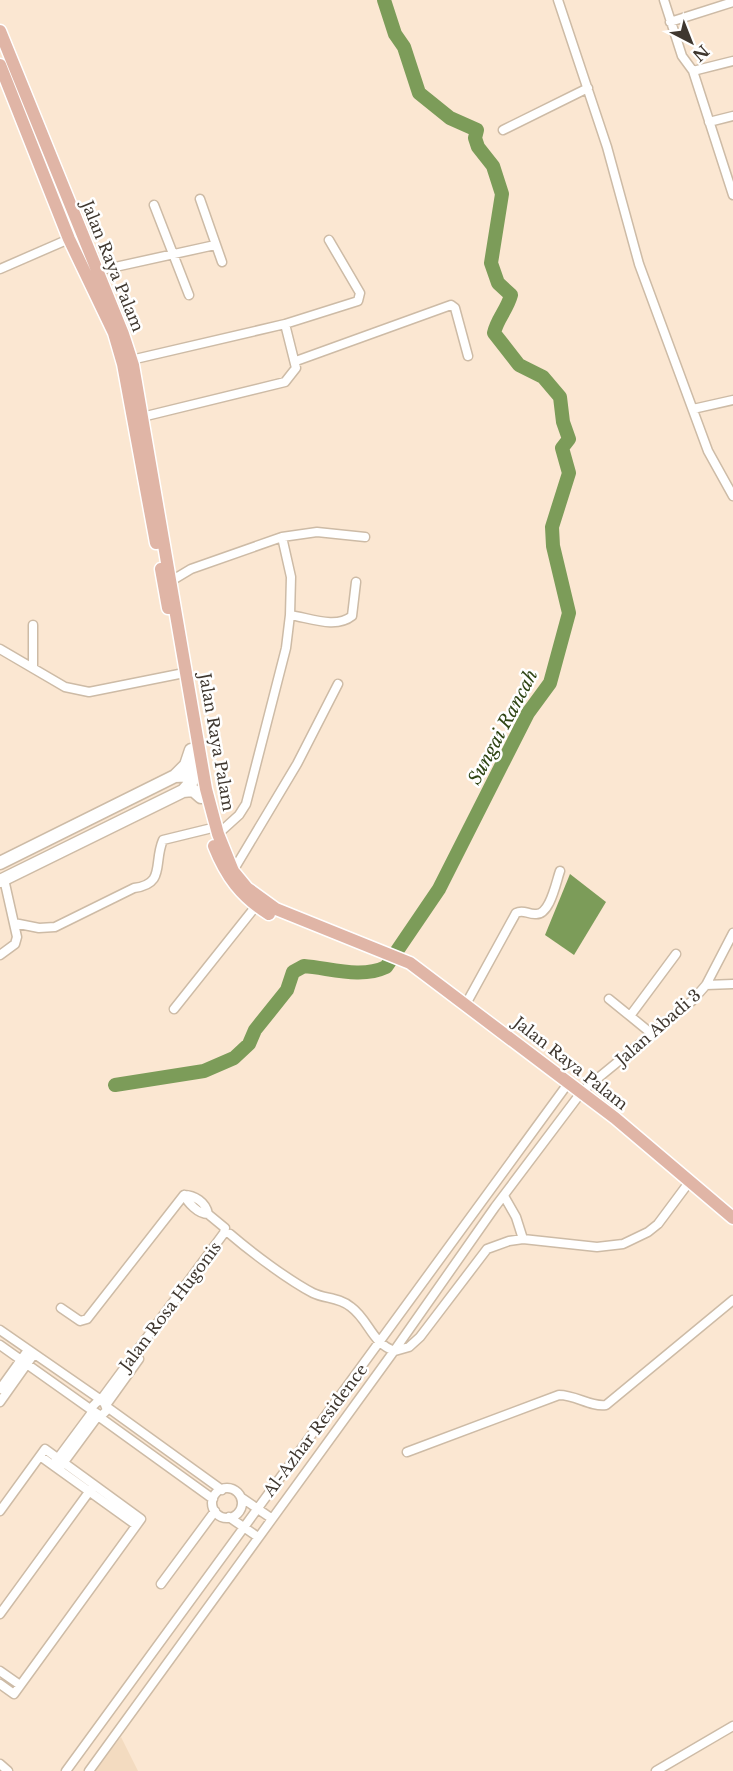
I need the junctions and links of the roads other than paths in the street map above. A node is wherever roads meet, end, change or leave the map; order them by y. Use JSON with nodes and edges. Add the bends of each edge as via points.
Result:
{"nodes":[{"id":1,"x":558,"y":0,"type":"edge"},
{"id":2,"x":664,"y":0,"type":"edge"},
{"id":3,"x":733,"y":2,"type":"edge"},
{"id":4,"x":670,"y":22,"type":"junction"},
{"id":5,"x":0,"y":32,"type":"edge"},
{"id":6,"x":733,"y":60,"type":"edge"},
{"id":7,"x":0,"y":65,"type":"edge"},
{"id":8,"x":693,"y":71,"type":"junction"},
{"id":9,"x":588,"y":88,"type":"junction"},
{"id":10,"x":733,"y":116,"type":"edge"},
{"id":11,"x":710,"y":122,"type":"junction"},
{"id":12,"x":503,"y":130,"type":"dead end"},
{"id":13,"x":729,"y":170,"type":"edge"},
{"id":14,"x":733,"y":195,"type":"edge"},
{"id":15,"x":200,"y":199,"type":"dead end"},
{"id":16,"x":154,"y":205,"type":"dead end"},
{"id":17,"x":69,"y":239,"type":"junction"},
{"id":18,"x":329,"y":240,"type":"dead end"},
{"id":19,"x":215,"y":245,"type":"junction"},
{"id":20,"x":172,"y":255,"type":"junction"},
{"id":21,"x":222,"y":262,"type":"dead end"},
{"id":22,"x":0,"y":269,"type":"edge"},
{"id":23,"x":97,"y":271,"type":"junction"},
{"id":24,"x":189,"y":295,"type":"dead end"},
{"id":25,"x":285,"y":324,"type":"junction"},
{"id":26,"x":468,"y":356,"type":"dead end"},
{"id":27,"x":131,"y":360,"type":"junction"},
{"id":28,"x":296,"y":361,"type":"junction"},
{"id":29,"x":733,"y":400,"type":"edge"},
{"id":30,"x":693,"y":409,"type":"junction"},
{"id":31,"x":142,"y":417,"type":"junction"},
{"id":32,"x":146,"y":467,"type":"junction"},
{"id":33,"x":733,"y":496,"type":"edge"},
{"id":34,"x":282,"y":537,"type":"junction"},
{"id":35,"x":365,"y":537,"type":"dead end"},
{"id":36,"x":171,"y":581,"type":"junction"},
{"id":37,"x":356,"y":582,"type":"dead end"},
{"id":38,"x":290,"y":615,"type":"junction"},
{"id":39,"x":33,"y":625,"type":"dead end"},
{"id":40,"x":0,"y":649,"type":"edge"},
{"id":41,"x":33,"y":668,"type":"junction"},
{"id":42,"x":179,"y":674,"type":"junction"},
{"id":43,"x":338,"y":684,"type":"dead end"},
{"id":44,"x":196,"y":753,"type":"junction"},
{"id":45,"x":195,"y":775,"type":"junction"},
{"id":46,"x":175,"y":776,"type":"junction"},
{"id":47,"x":183,"y":791,"type":"junction"},
{"id":48,"x":203,"y":793,"type":"junction"},
{"id":49,"x":213,"y":832,"type":"junction"},
{"id":50,"x":0,"y":863,"type":"edge"},
{"id":51,"x":233,"y":871,"type":"junction"},
{"id":52,"x":560,"y":871,"type":"dead end"},
{"id":53,"x":2,"y":880,"type":"edge"},
{"id":54,"x":256,"y":906,"type":"junction"},
{"id":55,"x":14,"y":922,"type":"junction"},
{"id":56,"x":733,"y":933,"type":"edge"},
{"id":57,"x":380,"y":953,"type":"junction"},
{"id":58,"x":676,"y":954,"type":"dead end"},
{"id":59,"x":0,"y":955,"type":"edge"},
{"id":60,"x":393,"y":958,"type":"junction"},
{"id":61,"x":733,"y":984,"type":"edge"},
{"id":62,"x":706,"y":985,"type":"junction"},
{"id":63,"x":609,"y":999,"type":"dead end"},
{"id":64,"x":466,"y":1004,"type":"junction"},
{"id":65,"x":174,"y":1009,"type":"dead end"},
{"id":66,"x":630,"y":1016,"type":"junction"},
{"id":67,"x":652,"y":1034,"type":"junction"},
{"id":68,"x":520,"y":1050,"type":"junction"},
{"id":69,"x":564,"y":1089,"type":"junction"},
{"id":70,"x":579,"y":1095,"type":"junction"},
{"id":71,"x":687,"y":1184,"type":"junction"},
{"id":72,"x":504,"y":1196,"type":"junction"},
{"id":73,"x":733,"y":1218,"type":"edge"},
{"id":74,"x":733,"y":1228,"type":"edge"},
{"id":75,"x":230,"y":1234,"type":"dead end"},
{"id":76,"x":523,"y":1239,"type":"junction"},
{"id":77,"x":733,"y":1300,"type":"edge"},
{"id":78,"x":61,"y":1308,"type":"dead end"},
{"id":79,"x":0,"y":1330,"type":"edge"},
{"id":80,"x":380,"y":1342,"type":"junction"},
{"id":81,"x":0,"y":1345,"type":"edge"},
{"id":82,"x":394,"y":1351,"type":"junction"},
{"id":83,"x":31,"y":1352,"type":"junction"},
{"id":84,"x":372,"y":1354,"type":"junction"},
{"id":85,"x":139,"y":1359,"type":"dead end"},
{"id":86,"x":24,"y":1362,"type":"junction"},
{"id":87,"x":385,"y":1363,"type":"junction"},
{"id":88,"x":0,"y":1389,"type":"edge"},
{"id":89,"x":0,"y":1402,"type":"edge"},
{"id":90,"x":103,"y":1403,"type":"junction"},
{"id":91,"x":96,"y":1413,"type":"junction"},
{"id":92,"x":406,"y":1452,"type":"dead end"},
{"id":93,"x":59,"y":1464,"type":"junction"},
{"id":94,"x":202,"y":1475,"type":"junction"},
{"id":95,"x":194,"y":1485,"type":"junction"},
{"id":96,"x":91,"y":1488,"type":"junction"},
{"id":97,"x":222,"y":1490,"type":"junction"},
{"id":98,"x":242,"y":1498,"type":"junction"},
{"id":99,"x":213,"y":1499,"type":"junction"},
{"id":100,"x":256,"y":1508,"type":"junction"},
{"id":101,"x":0,"y":1511,"type":"edge"},
{"id":102,"x":215,"y":1511,"type":"junction"},
{"id":103,"x":229,"y":1517,"type":"junction"},
{"id":104,"x":272,"y":1518,"type":"junction"},
{"id":105,"x":243,"y":1527,"type":"junction"},
{"id":106,"x":258,"y":1537,"type":"junction"},
{"id":107,"x":161,"y":1584,"type":"dead end"},
{"id":108,"x":0,"y":1614,"type":"edge"},
{"id":109,"x":0,"y":1671,"type":"edge"},
{"id":110,"x":0,"y":1684,"type":"edge"},
{"id":111,"x":20,"y":1686,"type":"junction"},
{"id":112,"x":733,"y":1726,"type":"edge"},
{"id":113,"x":0,"y":1754,"type":"edge"},
{"id":114,"x":0,"y":1763,"type":"edge"},
{"id":115,"x":8,"y":1771,"type":"edge"},
{"id":116,"x":66,"y":1771,"type":"edge"},
{"id":117,"x":89,"y":1771,"type":"edge"},
{"id":118,"x":656,"y":1771,"type":"edge"}],
"edges":[{"from":1,"to":9,"type":"street"},
{"from":2,"to":4,"type":"street"},
{"from":3,"to":4,"type":"street"},
{"from":4,"to":8,"type":"street","via":[[682,56]]},
{"from":5,"to":23,"type":"main road","name":"Jalan Raya Palam"},
{"from":6,"to":8,"type":"street"},
{"from":7,"to":17,"type":"main road","name":"Jalan Raya Palam"},
{"from":8,"to":11,"type":"street"},
{"from":9,"to":12,"type":"street"},
{"from":9,"to":30,"type":"street","via":[[639,264]]},
{"from":10,"to":11,"type":"street"},
{"from":11,"to":13,"type":"street"},
{"from":13,"to":14,"type":"street"},
{"from":15,"to":19,"type":"street"},
{"from":16,"to":20,"type":"street"},
{"from":17,"to":22,"type":"street"},
{"from":17,"to":32,"type":"main road","name":"Jalan Raya Palam","via":[[114,333]]},
{"from":18,"to":25,"type":"street","via":[[360,297]]},
{"from":19,"to":20,"type":"street"},
{"from":19,"to":21,"type":"street"},
{"from":20,"to":23,"type":"street"},
{"from":20,"to":24,"type":"street"},
{"from":23,"to":27,"type":"main road","name":"Jalan Raya Palam"},
{"from":25,"to":27,"type":"street"},
{"from":25,"to":28,"type":"street"},
{"from":26,"to":28,"type":"street","via":[[454,308],[449,305]]},
{"from":27,"to":31,"type":"main road","name":"Jalan Raya Palam"},
{"from":28,"to":31,"type":"street","via":[[292,376],[278,385]]},
{"from":29,"to":30,"type":"street"},
{"from":30,"to":33,"type":"street","via":[[708,451]]},
{"from":31,"to":32,"type":"main road","name":"Jalan Raya Palam"},
{"from":32,"to":36,"type":"main road","name":"Jalan Raya Palam"},
{"from":32,"to":42,"type":"main road","name":"Jalan Raya Palam"},
{"from":34,"to":35,"type":"street","via":[[317,532]]},
{"from":34,"to":36,"type":"street","via":[[191,569]]},
{"from":34,"to":38,"type":"street","via":[[291,577]]},
{"from":36,"to":44,"type":"main road","name":"Jalan Raya Palam"},
{"from":37,"to":38,"type":"street","via":[[352,616],[346,621]]},
{"from":38,"to":49,"type":"street","via":[[286,648],[253,784],[239,815]]},
{"from":39,"to":41,"type":"street"},
{"from":40,"to":41,"type":"street"},
{"from":41,"to":42,"type":"street","via":[[65,687],[89,692]]},
{"from":42,"to":44,"type":"main road","name":"Jalan Raya Palam"},
{"from":43,"to":51,"type":"street","via":[[297,764]]},
{"from":44,"to":45,"type":"street"},
{"from":44,"to":46,"type":"street"},
{"from":44,"to":48,"type":"main road","name":"Jalan Raya Palam"},
{"from":45,"to":46,"type":"street"},
{"from":45,"to":47,"type":"street"},
{"from":45,"to":48,"type":"main road","name":"Jalan Raya Palam"},
{"from":46,"to":50,"type":"street"},
{"from":47,"to":48,"type":"street"},
{"from":47,"to":53,"type":"street"},
{"from":48,"to":49,"type":"main road","name":"Jalan Raya Palam"},
{"from":49,"to":51,"type":"main road","name":"Jalan Raya Palam"},
{"from":49,"to":54,"type":"main road","name":"Jalan Raya Palam","via":[[226,874]]},
{"from":49,"to":55,"type":"street","via":[[163,840],[155,879],[147,886],[134,888],[55,927]]},
{"from":51,"to":57,"type":"main road","name":"Jalan Raya Palam","via":[[247,888],[276,909]]},
{"from":52,"to":64,"type":"street","via":[[544,911],[516,913]]},
{"from":53,"to":55,"type":"street"},
{"from":54,"to":57,"type":"main road","name":"Jalan Raya Palam","via":[[288,924]]},
{"from":54,"to":65,"type":"street"},
{"from":55,"to":59,"type":"street","via":[[15,944]]},
{"from":56,"to":62,"type":"street","name":"Jalan Abadi 3"},
{"from":57,"to":60,"type":"main road","name":"Jalan Raya Palam"},
{"from":58,"to":66,"type":"street"},
{"from":60,"to":64,"type":"main road","name":"Jalan Raya Palam","via":[[410,963]]},
{"from":60,"to":68,"type":"main road","name":"Jalan Raya Palam"},
{"from":61,"to":62,"type":"street"},
{"from":62,"to":67,"type":"street","name":"Jalan Abadi 3"},
{"from":63,"to":66,"type":"street"},
{"from":64,"to":68,"type":"main road","name":"Jalan Raya Palam"},
{"from":66,"to":67,"type":"street"},
{"from":67,"to":70,"type":"street","name":"Jalan Abadi 3"},
{"from":68,"to":69,"type":"main road","name":"Jalan Raya Palam"},
{"from":68,"to":70,"type":"main road","name":"Jalan Raya Palam"},
{"from":69,"to":70,"type":"main road","name":"Jalan Raya Palam"},
{"from":69,"to":80,"type":"street","name":"Al-Azhar Residence"},
{"from":70,"to":71,"type":"main road","name":"Jalan Raya Palam"},
{"from":70,"to":72,"type":"street","name":"Al-Azhar Residence"},
{"from":71,"to":73,"type":"main road","name":"Jalan Raya Palam"},
{"from":71,"to":74,"type":"main road","name":"Jalan Raya Palam"},
{"from":71,"to":76,"type":"street","via":[[658,1224],[623,1244],[597,1247]]},
{"from":72,"to":76,"type":"street"},
{"from":72,"to":82,"type":"street","name":"Al-Azhar Residence"},
{"from":75,"to":80,"type":"street","via":[[313,1293],[351,1306]]},
{"from":76,"to":82,"type":"street","via":[[488,1249],[420,1337],[409,1347]]},
{"from":77,"to":92,"type":"street","via":[[606,1405],[559,1395]]},
{"from":78,"to":90,"type":"street","name":"Jalan Rosa Hugonis","via":[[80,1321],[87,1319],[184,1195],[196,1198],[225,1228],[140,1344]]},
{"from":79,"to":83,"type":"street"},
{"from":80,"to":82,"type":"street"},
{"from":80,"to":84,"type":"street","name":"Al-Azhar Residence"},
{"from":81,"to":86,"type":"street"},
{"from":82,"to":87,"type":"street","name":"Al-Azhar Residence"},
{"from":83,"to":86,"type":"street"},
{"from":83,"to":90,"type":"street"},
{"from":84,"to":87,"type":"street"},
{"from":84,"to":100,"type":"street","name":"Al-Azhar Residence"},
{"from":85,"to":90,"type":"street","name":"Jalan Rosa Hugonis"},
{"from":86,"to":88,"type":"street"},
{"from":86,"to":89,"type":"street"},
{"from":86,"to":91,"type":"street"},
{"from":87,"to":104,"type":"street","name":"Al-Azhar Residence"},
{"from":90,"to":91,"type":"street","via":[[92,1407]]},
{"from":90,"to":91,"type":"street","via":[[105,1414]]},
{"from":90,"to":94,"type":"street"},
{"from":91,"to":93,"type":"street"},
{"from":91,"to":95,"type":"street"},
{"from":93,"to":96,"type":"street"},
{"from":93,"to":101,"type":"street","via":[[45,1449]]},
{"from":94,"to":95,"type":"street"},
{"from":94,"to":97,"type":"street"},
{"from":95,"to":99,"type":"street"},
{"from":96,"to":108,"type":"street"},
{"from":96,"to":111,"type":"street","via":[[141,1519]]},
{"from":97,"to":98,"type":"street","via":[[232,1488]]},
{"from":97,"to":99,"type":"street"},
{"from":98,"to":100,"type":"street"},
{"from":98,"to":103,"type":"street","via":[[240,1511]]},
{"from":99,"to":102,"type":"street"},
{"from":100,"to":104,"type":"street"},
{"from":100,"to":105,"type":"street","name":"Al-Azhar Residence"},
{"from":102,"to":103,"type":"street"},
{"from":102,"to":107,"type":"street"},
{"from":103,"to":105,"type":"street"},
{"from":104,"to":106,"type":"street","name":"Al-Azhar Residence"},
{"from":105,"to":106,"type":"street"},
{"from":105,"to":116,"type":"street","name":"Al-Azhar Residence"},
{"from":106,"to":117,"type":"street","name":"Al-Azhar Residence"},
{"from":109,"to":111,"type":"street"},
{"from":110,"to":111,"type":"street","via":[[14,1694]]},
{"from":112,"to":118,"type":"street"},
{"from":113,"to":114,"type":"street"},
{"from":114,"to":115,"type":"street"}]}
